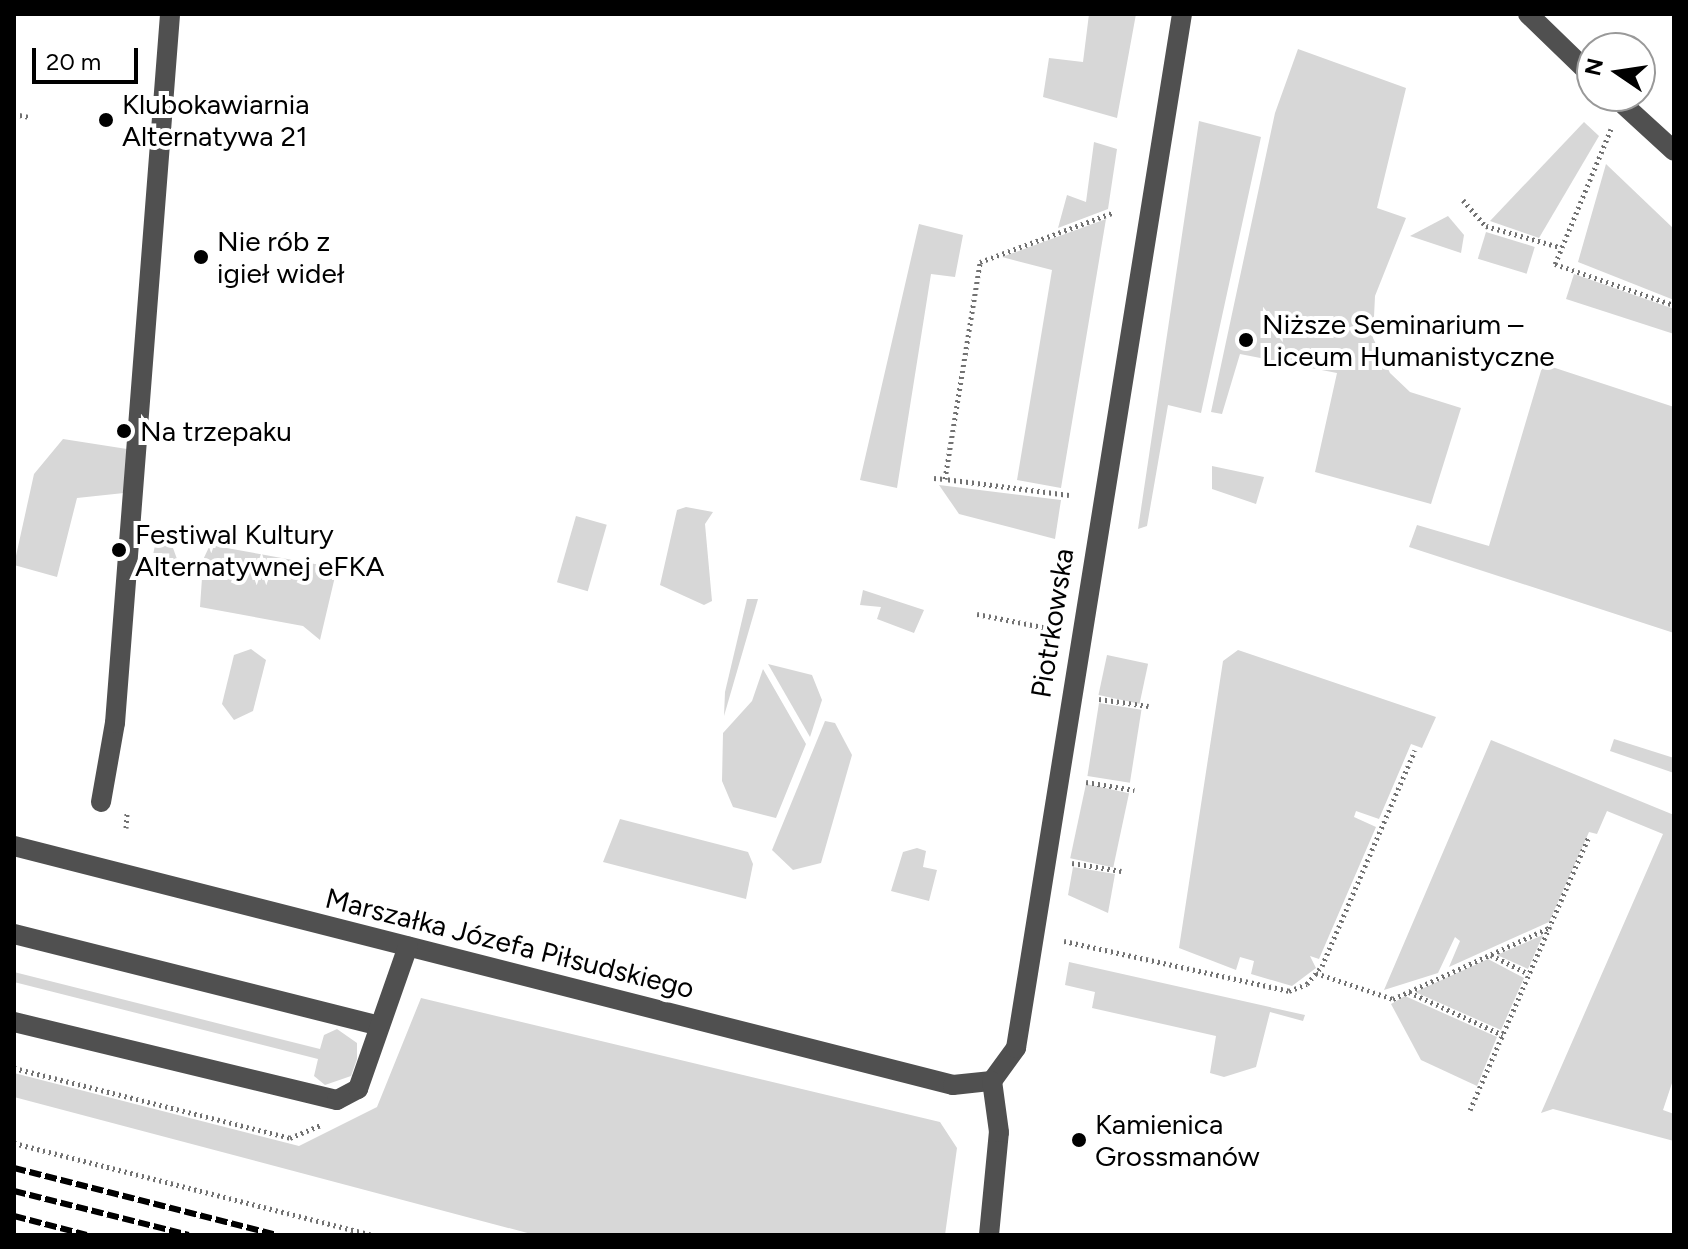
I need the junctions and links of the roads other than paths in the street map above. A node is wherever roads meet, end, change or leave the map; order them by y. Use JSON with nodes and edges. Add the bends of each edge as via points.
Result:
{"nodes":[{"id":1,"x":170,"y":14,"type":"edge"},
{"id":2,"x":1182,"y":14,"type":"edge"},
{"id":3,"x":1528,"y":14,"type":"edge"},
{"id":4,"x":1576,"y":60,"type":"edge"},
{"id":5,"x":1631,"y":112,"type":"edge"},
{"id":6,"x":1674,"y":151,"type":"edge"},
{"id":7,"x":101,"y":802,"type":"dead end"},
{"id":8,"x":14,"y":846,"type":"edge"},
{"id":9,"x":14,"y":934,"type":"edge"},
{"id":10,"x":408,"y":946,"type":"junction"},
{"id":11,"x":14,"y":1022,"type":"edge"},
{"id":12,"x":380,"y":1026,"type":"junction"},
{"id":13,"x":992,"y":1081,"type":"junction"},
{"id":14,"x":989,"y":1235,"type":"edge"}],
"edges":[{"from":1,"to":7,"type":"street","via":[[115,723]]},
{"from":2,"to":13,"type":"street","name":"Piotrkowska","via":[[1016,1048]]},
{"from":3,"to":4,"type":"street"},
{"from":5,"to":6,"type":"street"},
{"from":8,"to":10,"type":"street","name":"Marszałka Józefa Piłsudskiego"},
{"from":9,"to":12,"type":"street"},
{"from":10,"to":12,"type":"street"},
{"from":10,"to":13,"type":"street","name":"Marszałka Józefa Piłsudskiego","via":[[953,1085]]},
{"from":11,"to":12,"type":"street","via":[[337,1100],[358,1089]]},
{"from":13,"to":14,"type":"street","via":[[999,1132]]}]}
